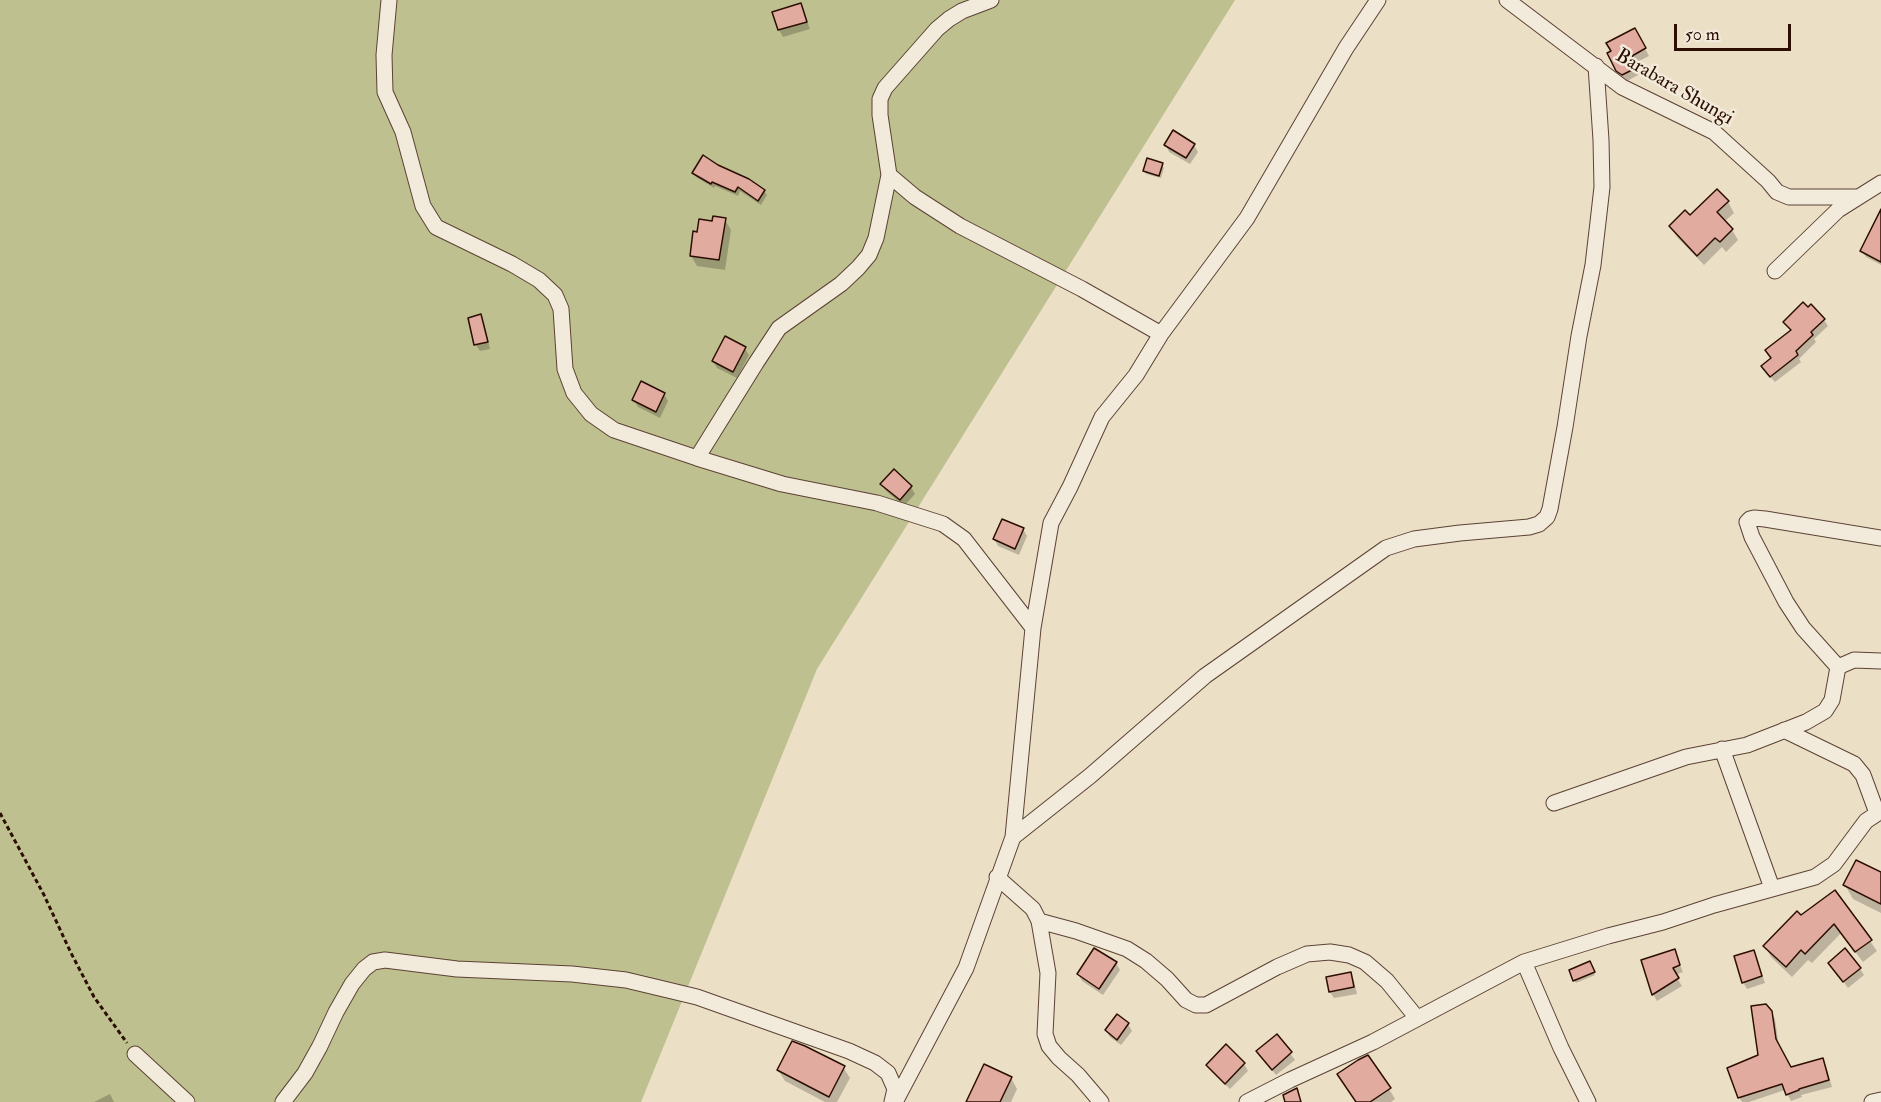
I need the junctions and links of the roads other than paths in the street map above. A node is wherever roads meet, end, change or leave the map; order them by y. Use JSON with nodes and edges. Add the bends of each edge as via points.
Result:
{"nodes":[{"id":1,"x":389,"y":0,"type":"edge"},
{"id":2,"x":991,"y":0,"type":"edge"},
{"id":3,"x":1378,"y":0,"type":"edge"},
{"id":4,"x":1507,"y":0,"type":"edge"},
{"id":5,"x":1596,"y":66,"type":"junction"},
{"id":6,"x":889,"y":175,"type":"junction"},
{"id":7,"x":1881,"y":183,"type":"edge"},
{"id":8,"x":1858,"y":197,"type":"junction"},
{"id":9,"x":1775,"y":271,"type":"dead end"},
{"id":10,"x":1161,"y":334,"type":"junction"},
{"id":11,"x":697,"y":458,"type":"junction"},
{"id":12,"x":1881,"y":537,"type":"edge"},
{"id":13,"x":1033,"y":628,"type":"junction"},
{"id":14,"x":1881,"y":661,"type":"edge"},
{"id":15,"x":1838,"y":667,"type":"junction"},
{"id":16,"x":1784,"y":730,"type":"junction"},
{"id":17,"x":1722,"y":749,"type":"junction"},
{"id":18,"x":1554,"y":803,"type":"dead end"},
{"id":19,"x":1879,"y":812,"type":"edge"},
{"id":20,"x":1013,"y":837,"type":"junction"},
{"id":21,"x":997,"y":877,"type":"junction"},
{"id":22,"x":1772,"y":888,"type":"junction"},
{"id":23,"x":1039,"y":921,"type":"junction"},
{"id":24,"x":1524,"y":962,"type":"junction"},
{"id":25,"x":1418,"y":1018,"type":"junction"},
{"id":26,"x":135,"y":1054,"type":"road end"},
{"id":27,"x":1881,"y":1100,"type":"edge"},
{"id":28,"x":187,"y":1102,"type":"edge"},
{"id":29,"x":283,"y":1102,"type":"edge"},
{"id":30,"x":893,"y":1102,"type":"edge"},
{"id":31,"x":1101,"y":1102,"type":"edge"},
{"id":32,"x":1247,"y":1102,"type":"edge"},
{"id":33,"x":1588,"y":1102,"type":"edge"},
{"id":34,"x":1872,"y":1102,"type":"edge"}],
"edges":[{"from":1,"to":11,"type":"street","via":[[385,92],[403,132],[429,218],[436,227],[539,280],[555,295],[561,309],[565,369],[574,393],[591,414],[614,430]]},
{"from":2,"to":6,"type":"street","via":[[949,19],[885,88],[880,115]]},
{"from":3,"to":10,"type":"street","via":[[1247,218]]},
{"from":4,"to":5,"type":"street","name":"Barabara Shungi"},
{"from":5,"to":8,"type":"street","name":"Barabara Shungi","via":[[1622,87],[1714,132],[1777,192],[1789,197]]},
{"from":5,"to":20,"type":"street","via":[[1602,152],[1599,222],[1547,517],[1529,527],[1414,539],[1386,548],[1205,676]]},
{"from":6,"to":10,"type":"street","via":[[960,226]]},
{"from":6,"to":11,"type":"street","via":[[869,255],[841,284],[780,328]]},
{"from":7,"to":8,"type":"street"},
{"from":8,"to":9,"type":"street","via":[[1838,210]]},
{"from":10,"to":13,"type":"street","via":[[1136,375],[1102,417],[1051,523]]},
{"from":11,"to":13,"type":"street","via":[[782,484],[877,504],[943,524],[964,539]]},
{"from":12,"to":15,"type":"street","via":[[1765,519],[1747,522],[1786,602]]},
{"from":13,"to":20,"type":"street"},
{"from":14,"to":15,"type":"street","via":[[1854,660]]},
{"from":15,"to":16,"type":"street","via":[[1832,700],[1825,711]]},
{"from":16,"to":17,"type":"street","via":[[1747,745]]},
{"from":16,"to":19,"type":"street","via":[[1854,764]]},
{"from":17,"to":18,"type":"street","via":[[1686,757]]},
{"from":17,"to":22,"type":"street"},
{"from":19,"to":22,"type":"street","via":[[1866,821],[1834,864],[1815,877]]},
{"from":20,"to":21,"type":"street"},
{"from":21,"to":23,"type":"street","via":[[1033,909]]},
{"from":21,"to":30,"type":"street","via":[[966,968]]},
{"from":22,"to":24,"type":"street"},
{"from":23,"to":25,"type":"street","via":[[1127,949],[1196,1005],[1206,1005],[1307,954],[1349,955],[1365,962],[1387,981]]},
{"from":23,"to":31,"type":"street","via":[[1048,973],[1045,1034],[1049,1046]]},
{"from":24,"to":25,"type":"street"},
{"from":24,"to":33,"type":"street"},
{"from":25,"to":32,"type":"street"},
{"from":26,"to":28,"type":"street"},
{"from":27,"to":34,"type":"street"},
{"from":29,"to":30,"type":"street","via":[[320,1046],[352,984],[373,962],[385,960],[457,969],[626,980],[697,997],[875,1063],[888,1073],[895,1089]]}]}
